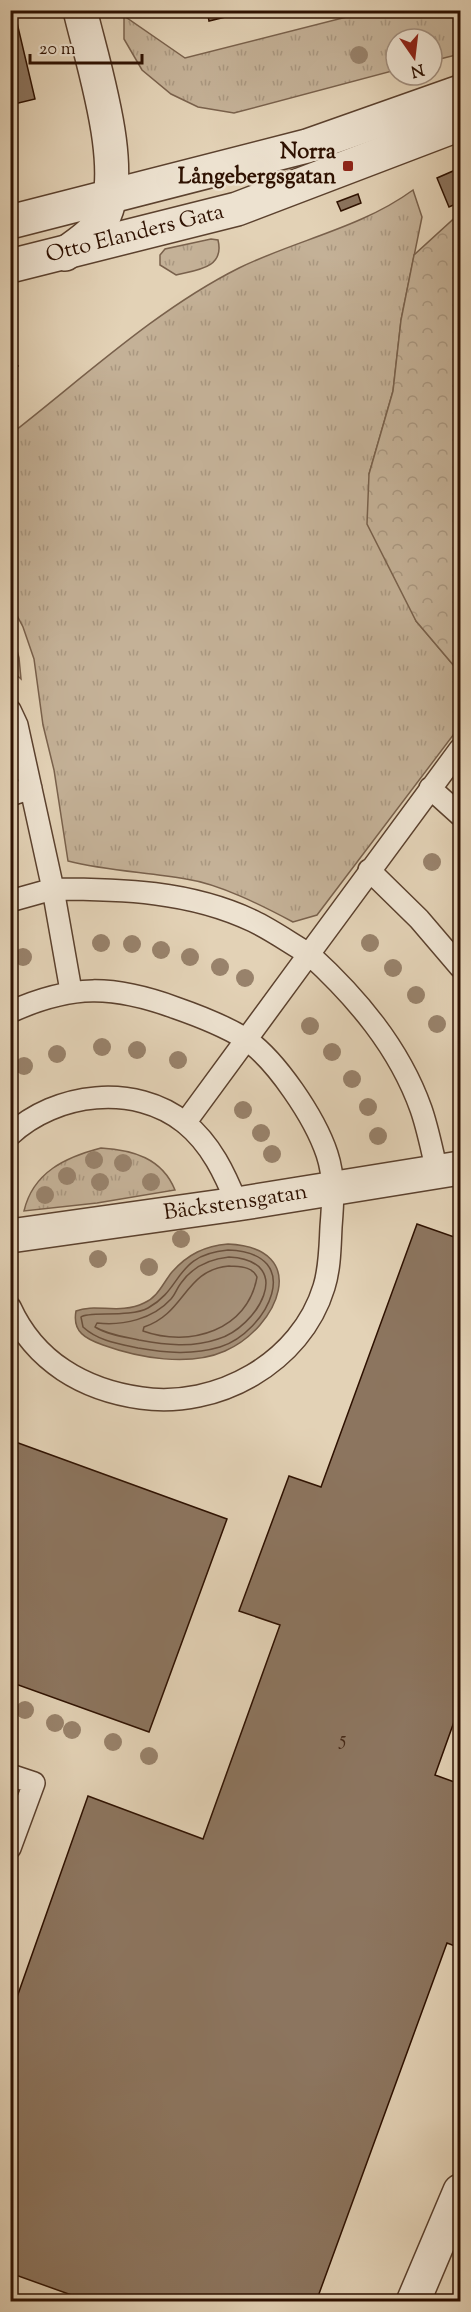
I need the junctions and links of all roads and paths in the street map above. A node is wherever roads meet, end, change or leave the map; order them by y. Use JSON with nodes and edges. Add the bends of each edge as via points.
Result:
{"nodes":[{"id":1,"x":80,"y":10,"type":"edge"},
{"id":2,"x":460,"y":92,"type":"edge"},
{"id":3,"x":460,"y":124,"type":"edge"},
{"id":4,"x":111,"y":195,"type":"junction"},
{"id":5,"x":10,"y":222,"type":"edge"},
{"id":6,"x":65,"y":254,"type":"junction"},
{"id":7,"x":10,"y":266,"type":"edge"},
{"id":8,"x":10,"y":710,"type":"edge"},
{"id":9,"x":460,"y":749,"type":"edge"},
{"id":10,"x":31,"y":788,"type":"junction"},
{"id":11,"x":430,"y":788,"type":"junction"},
{"id":12,"x":10,"y":795,"type":"edge"},
{"id":13,"x":460,"y":815,"type":"edge"},
{"id":14,"x":369,"y":870,"type":"junction"},
{"id":15,"x":53,"y":889,"type":"junction"},
{"id":16,"x":10,"y":901,"type":"edge"},
{"id":17,"x":309,"y":954,"type":"junction"},
{"id":18,"x":460,"y":967,"type":"edge"},
{"id":19,"x":71,"y":991,"type":"junction"},
{"id":20,"x":10,"y":1012,"type":"edge"},
{"id":21,"x":245,"y":1039,"type":"junction"},
{"id":22,"x":185,"y":1124,"type":"junction"},
{"id":23,"x":10,"y":1135,"type":"edge"},
{"id":24,"x":449,"y":1169,"type":"edge"},
{"id":25,"x":334,"y":1188,"type":"junction"},
{"id":26,"x":237,"y":1204,"type":"junction"},
{"id":27,"x":10,"y":1236,"type":"edge"},
{"id":28,"x":10,"y":1307,"type":"edge"},
{"id":29,"x":10,"y":1775,"type":"edge"},
{"id":30,"x":10,"y":1848,"type":"edge"},
{"id":31,"x":460,"y":2191,"type":"edge"},
{"id":32,"x":413,"y":2301,"type":"edge"}],
"edges":[{"from":1,"to":4,"type":"street","via":[[111,143]]},
{"from":2,"to":4,"type":"street","name":"Otto Elanders Gata","via":[[307,146]]},
{"from":3,"to":6,"type":"street","name":"Otto Elanders Gata","via":[[237,209]]},
{"from":4,"to":5,"type":"street","name":"Otto Elanders Gata"},
{"from":4,"to":6,"type":"street","via":[[100,224]]},
{"from":6,"to":7,"type":"street","name":"Otto Elanders Gata"},
{"from":8,"to":10,"type":"lane"},
{"from":9,"to":11,"type":"lane"},
{"from":10,"to":12,"type":"lane"},
{"from":10,"to":15,"type":"lane"},
{"from":11,"to":13,"type":"lane"},
{"from":11,"to":14,"type":"lane"},
{"from":14,"to":17,"type":"lane"},
{"from":14,"to":18,"type":"lane"},
{"from":15,"to":16,"type":"lane"},
{"from":15,"to":17,"type":"lane","via":[[146,891],[189,900],[254,921]]},
{"from":15,"to":19,"type":"lane"},
{"from":17,"to":21,"type":"lane"},
{"from":17,"to":24,"type":"lane","via":[[368,1016],[403,1067]]},
{"from":19,"to":20,"type":"lane"},
{"from":19,"to":21,"type":"lane","via":[[97,990],[150,999]]},
{"from":21,"to":22,"type":"lane"},
{"from":21,"to":25,"type":"lane","via":[[297,1095],[328,1155]]},
{"from":22,"to":23,"type":"lane","via":[[136,1102],[115,1097],[85,1098],[52,1107]]},
{"from":22,"to":26,"type":"lane","via":[[214,1156]]},
{"from":24,"to":25,"type":"street","name":"Bäckstensgatan"},
{"from":25,"to":26,"type":"street","name":"Bäckstensgatan"},
{"from":25,"to":28,"type":"lane","via":[[328,1266],[315,1309],[279,1355],[226,1390],[201,1397],[148,1399],[89,1386],[56,1365],[31,1342]]},
{"from":26,"to":27,"type":"street","name":"Bäckstensgatan"},
{"from":29,"to":30,"type":"lane","via":[[34,1783]]},
{"from":31,"to":32,"type":"street"}]}
